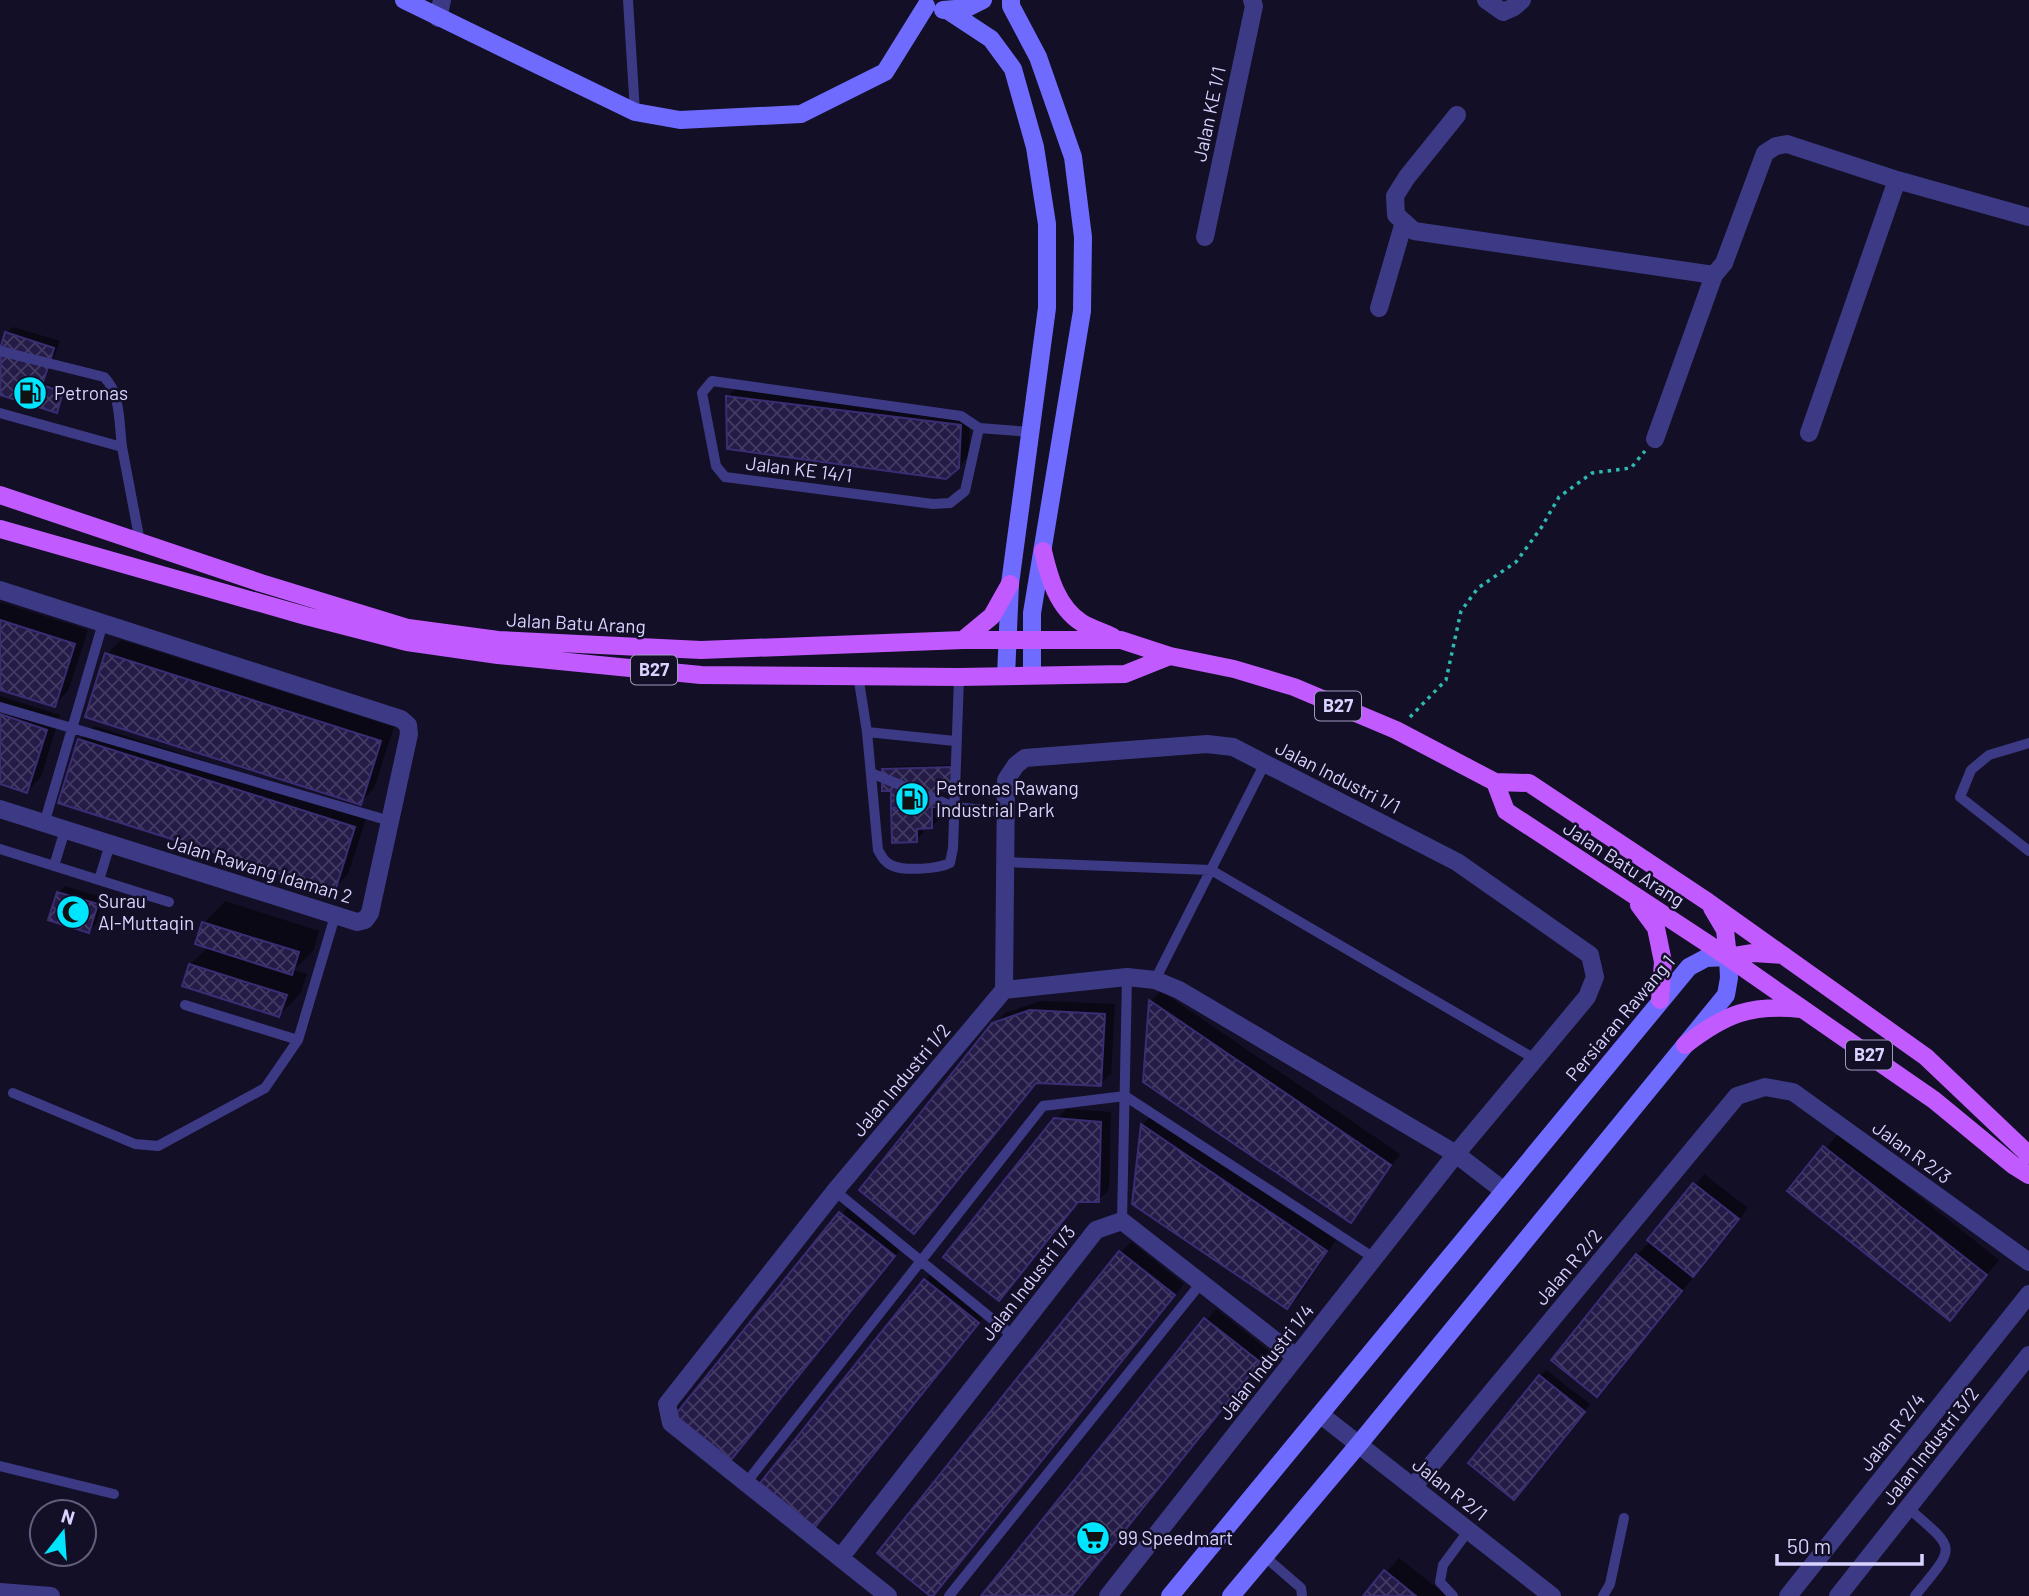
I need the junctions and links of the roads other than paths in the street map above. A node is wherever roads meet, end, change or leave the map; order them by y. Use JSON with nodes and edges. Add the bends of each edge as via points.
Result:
{"nodes":[{"id":1,"x":404,"y":0,"type":"edge"},
{"id":2,"x":442,"y":0,"type":"edge"},
{"id":3,"x":628,"y":0,"type":"edge"},
{"id":4,"x":984,"y":0,"type":"edge"},
{"id":5,"x":1011,"y":0,"type":"edge"},
{"id":6,"x":1252,"y":0,"type":"edge"},
{"id":7,"x":1486,"y":0,"type":"edge"},
{"id":8,"x":1522,"y":0,"type":"edge"},
{"id":9,"x":921,"y":3,"type":"edge"},
{"id":10,"x":947,"y":10,"type":"junction"},
{"id":11,"x":438,"y":18,"type":"junction"},
{"id":12,"x":635,"y":112,"type":"junction"},
{"id":13,"x":1457,"y":115,"type":"dead end"},
{"id":14,"x":1897,"y":180,"type":"junction"},
{"id":15,"x":2029,"y":217,"type":"edge"},
{"id":16,"x":1404,"y":222,"type":"junction"},
{"id":17,"x":1205,"y":237,"type":"dead end"},
{"id":18,"x":1714,"y":275,"type":"junction"},
{"id":19,"x":1379,"y":308,"type":"dead end"},
{"id":20,"x":0,"y":351,"type":"edge"},
{"id":21,"x":0,"y":413,"type":"edge"},
{"id":22,"x":979,"y":428,"type":"junction"},
{"id":23,"x":1030,"y":432,"type":"junction"},
{"id":24,"x":1808,"y":433,"type":"dead end"},
{"id":25,"x":1655,"y":439,"type":"road end"},
{"id":26,"x":122,"y":447,"type":"junction"},
{"id":27,"x":0,"y":495,"type":"edge"},
{"id":28,"x":0,"y":529,"type":"edge"},
{"id":29,"x":140,"y":542,"type":"junction"},
{"id":30,"x":1043,"y":551,"type":"junction"},
{"id":31,"x":1010,"y":584,"type":"junction"},
{"id":32,"x":0,"y":590,"type":"edge"},
{"id":33,"x":103,"y":623,"type":"junction"},
{"id":34,"x":963,"y":639,"type":"junction"},
{"id":35,"x":1007,"y":639,"type":"junction"},
{"id":36,"x":1032,"y":639,"type":"junction"},
{"id":37,"x":1121,"y":640,"type":"junction"},
{"id":38,"x":1170,"y":656,"type":"junction"},
{"id":39,"x":858,"y":675,"type":"junction"},
{"id":40,"x":1032,"y":675,"type":"junction"},
{"id":41,"x":1006,"y":676,"type":"junction"},
{"id":42,"x":959,"y":677,"type":"junction"},
{"id":43,"x":0,"y":707,"type":"edge"},
{"id":44,"x":72,"y":728,"type":"junction"},
{"id":45,"x":867,"y":732,"type":"junction"},
{"id":46,"x":955,"y":741,"type":"junction"},
{"id":47,"x":2029,"y":743,"type":"edge"},
{"id":48,"x":1265,"y":763,"type":"junction"},
{"id":49,"x":871,"y":773,"type":"junction"},
{"id":50,"x":1495,"y":782,"type":"junction"},
{"id":51,"x":954,"y":807,"type":"junction"},
{"id":52,"x":0,"y":809,"type":"edge"},
{"id":53,"x":1006,"y":812,"type":"junction"},
{"id":54,"x":390,"y":821,"type":"junction"},
{"id":55,"x":44,"y":824,"type":"junction"},
{"id":56,"x":65,"y":830,"type":"junction"},
{"id":57,"x":110,"y":844,"type":"junction"},
{"id":58,"x":0,"y":849,"type":"edge"},
{"id":59,"x":2029,"y":851,"type":"edge"},
{"id":60,"x":1005,"y":862,"type":"junction"},
{"id":61,"x":54,"y":866,"type":"junction"},
{"id":62,"x":1211,"y":870,"type":"junction"},
{"id":63,"x":99,"y":880,"type":"junction"},
{"id":64,"x":1633,"y":896,"type":"junction"},
{"id":65,"x":169,"y":902,"type":"dead end"},
{"id":66,"x":1709,"y":902,"type":"junction"},
{"id":67,"x":335,"y":916,"type":"junction"},
{"id":68,"x":1784,"y":955,"type":"junction"},
{"id":69,"x":1728,"y":957,"type":"junction"},
{"id":70,"x":1127,"y":977,"type":"junction"},
{"id":71,"x":1155,"y":980,"type":"junction"},
{"id":72,"x":1004,"y":990,"type":"junction"},
{"id":73,"x":1660,"y":1000,"type":"junction"},
{"id":74,"x":185,"y":1005,"type":"dead end"},
{"id":75,"x":1804,"y":1010,"type":"junction"},
{"id":76,"x":298,"y":1040,"type":"junction"},
{"id":77,"x":1685,"y":1045,"type":"junction"},
{"id":78,"x":1535,"y":1059,"type":"junction"},
{"id":79,"x":1765,"y":1087,"type":"joint"},
{"id":80,"x":13,"y":1093,"type":"dead end"},
{"id":81,"x":1125,"y":1096,"type":"junction"},
{"id":82,"x":1456,"y":1154,"type":"junction"},
{"id":83,"x":2029,"y":1155,"type":"edge"},
{"id":84,"x":2029,"y":1175,"type":"edge"},
{"id":85,"x":835,"y":1191,"type":"junction"},
{"id":86,"x":1504,"y":1191,"type":"junction"},
{"id":87,"x":1122,"y":1221,"type":"junction"},
{"id":88,"x":1374,"y":1258,"type":"junction"},
{"id":89,"x":920,"y":1260,"type":"junction"},
{"id":90,"x":2029,"y":1262,"type":"edge"},
{"id":91,"x":1201,"y":1283,"type":"junction"},
{"id":92,"x":2029,"y":1294,"type":"edge"},
{"id":93,"x":1013,"y":1336,"type":"junction"},
{"id":94,"x":2029,"y":1355,"type":"edge"},
{"id":95,"x":1296,"y":1357,"type":"junction"},
{"id":96,"x":1321,"y":1415,"type":"junction"},
{"id":97,"x":1359,"y":1444,"type":"junction"},
{"id":98,"x":0,"y":1466,"type":"edge"},
{"id":99,"x":746,"y":1483,"type":"junction"},
{"id":100,"x":1413,"y":1487,"type":"junction"},
{"id":101,"x":114,"y":1494,"type":"dead end"},
{"id":102,"x":1908,"y":1508,"type":"junction"},
{"id":103,"x":1624,"y":1518,"type":"dead end"},
{"id":104,"x":1469,"y":1531,"type":"junction"},
{"id":105,"x":1264,"y":1556,"type":"junction"},
{"id":106,"x":840,"y":1558,"type":"junction"},
{"id":107,"x":0,"y":1592,"type":"edge"},
{"id":108,"x":51,"y":1596,"type":"edge"},
{"id":109,"x":888,"y":1596,"type":"edge"},
{"id":110,"x":949,"y":1596,"type":"edge"},
{"id":111,"x":1108,"y":1596,"type":"edge"},
{"id":112,"x":1170,"y":1596,"type":"edge"},
{"id":113,"x":1231,"y":1596,"type":"edge"},
{"id":114,"x":1302,"y":1596,"type":"edge"},
{"id":115,"x":1453,"y":1596,"type":"edge"},
{"id":116,"x":1552,"y":1596,"type":"edge"},
{"id":117,"x":1602,"y":1596,"type":"edge"},
{"id":118,"x":1788,"y":1596,"type":"edge"},
{"id":119,"x":1838,"y":1596,"type":"edge"},
{"id":120,"x":1915,"y":1596,"type":"edge"}],
"edges":[{"from":1,"to":11,"type":"street"},
{"from":2,"to":11,"type":"street"},
{"from":3,"to":12,"type":"lane"},
{"from":4,"to":10,"type":"street"},
{"from":5,"to":30,"type":"street","via":[[1038,57],[1073,157],[1083,237],[1082,311]]},
{"from":6,"to":17,"type":"street","name":"Jalan KE 1/1"},
{"from":7,"to":8,"type":"street","via":[[1503,12]]},
{"from":9,"to":10,"type":"street"},
{"from":9,"to":12,"type":"street","via":[[885,72],[801,114],[680,120]]},
{"from":10,"to":23,"type":"street","via":[[991,39],[1013,69],[1035,147],[1047,224],[1047,308]]},
{"from":11,"to":12,"type":"street"},
{"from":13,"to":16,"type":"street","via":[[1395,196],[1396,215]]},
{"from":14,"to":15,"type":"street"},
{"from":14,"to":18,"type":"street","via":[[1787,144],[1776,146],[1765,153],[1724,263]]},
{"from":14,"to":24,"type":"street"},
{"from":16,"to":18,"type":"street","via":[[1414,231]]},
{"from":16,"to":19,"type":"street"},
{"from":18,"to":25,"type":"street"},
{"from":20,"to":26,"type":"lane","via":[[104,377],[115,395]]},
{"from":21,"to":26,"type":"lane"},
{"from":22,"to":22,"type":"lane","name":"Jalan KE 14/1","via":[[965,491],[950,503],[919,502],[725,477],[716,466],[702,393],[712,381],[961,416]]},
{"from":22,"to":23,"type":"lane","name":"Jalan KE 14/1"},
{"from":23,"to":31,"type":"street"},
{"from":26,"to":29,"type":"lane"},
{"from":27,"to":29,"type":"main road","name":"Jalan Batu Arang","number":"B27"},
{"from":28,"to":39,"type":"main road","name":"Jalan Batu Arang","number":"B27","via":[[407,642],[701,675]]},
{"from":29,"to":34,"type":"main road","name":"Jalan Batu Arang","number":"B27","via":[[408,628],[498,640],[702,650]]},
{"from":30,"to":36,"type":"street"},
{"from":30,"to":37,"type":"main road","via":[[1052,586],[1064,605],[1081,622]]},
{"from":31,"to":34,"type":"main road","via":[[992,616]]},
{"from":31,"to":35,"type":"street"},
{"from":32,"to":33,"type":"street"},
{"from":33,"to":44,"type":"lane"},
{"from":33,"to":54,"type":"street","name":"Jalan Rawang Idaman 2","via":[[401,719],[409,734]]},
{"from":34,"to":35,"type":"main road","name":"Jalan Batu Arang","number":"B27"},
{"from":35,"to":36,"type":"main road","name":"Jalan Batu Arang","number":"B27"},
{"from":35,"to":41,"type":"street"},
{"from":36,"to":37,"type":"main road","name":"Jalan Batu Arang","number":"B27"},
{"from":36,"to":40,"type":"street"},
{"from":37,"to":38,"type":"main road","name":"Jalan Batu Arang","number":"B27"},
{"from":38,"to":40,"type":"main road","name":"Jalan Batu Arang","number":"B27","via":[[1125,674]]},
{"from":38,"to":50,"type":"main road","name":"Jalan Batu Arang","number":"B27","via":[[1294,687],[1396,730]]},
{"from":39,"to":42,"type":"main road","name":"Jalan Batu Arang","number":"B27"},
{"from":39,"to":45,"type":"lane"},
{"from":40,"to":41,"type":"main road","name":"Jalan Batu Arang","number":"B27"},
{"from":41,"to":42,"type":"main road","name":"Jalan Batu Arang","number":"B27"},
{"from":42,"to":46,"type":"lane"},
{"from":43,"to":44,"type":"lane"},
{"from":44,"to":54,"type":"lane"},
{"from":44,"to":55,"type":"lane"},
{"from":45,"to":46,"type":"lane"},
{"from":45,"to":49,"type":"lane"},
{"from":46,"to":51,"type":"lane"},
{"from":47,"to":59,"type":"lane","via":[[1989,755],[1971,770],[1960,797]]},
{"from":48,"to":53,"type":"street","name":"Jalan Industri 1/1","via":[[1233,747],[1207,744],[1025,758],[1006,780]]},
{"from":48,"to":62,"type":"lane"},
{"from":48,"to":78,"type":"street","name":"Jalan Industri 1/1","via":[[1457,862],[1590,955],[1595,976],[1587,997]]},
{"from":49,"to":51,"type":"lane"},
{"from":49,"to":51,"type":"lane","via":[[878,850],[884,862],[895,867],[940,868],[950,863]]},
{"from":50,"to":64,"type":"main road","name":"Jalan Batu Arang","number":"B27","via":[[1506,811]]},
{"from":50,"to":66,"type":"main road","via":[[1529,783]]},
{"from":51,"to":53,"type":"lane"},
{"from":52,"to":55,"type":"street","name":"Jalan Rawang Idaman 2"},
{"from":53,"to":60,"type":"street","name":"Jalan Industri 1/1"},
{"from":54,"to":67,"type":"street","name":"Jalan Rawang Idaman 2","via":[[370,913],[357,922]]},
{"from":55,"to":56,"type":"street","name":"Jalan Rawang Idaman 2"},
{"from":56,"to":57,"type":"street","name":"Jalan Rawang Idaman 2"},
{"from":56,"to":61,"type":"lane"},
{"from":57,"to":63,"type":"lane"},
{"from":57,"to":67,"type":"street","name":"Jalan Rawang Idaman 2"},
{"from":58,"to":61,"type":"lane"},
{"from":60,"to":62,"type":"lane"},
{"from":60,"to":72,"type":"street","name":"Jalan Industri 1/1"},
{"from":61,"to":63,"type":"lane"},
{"from":62,"to":71,"type":"lane"},
{"from":62,"to":78,"type":"lane"},
{"from":63,"to":65,"type":"lane"},
{"from":64,"to":69,"type":"main road","name":"Jalan Batu Arang","number":"B27"},
{"from":64,"to":73,"type":"main road","via":[[1656,928],[1663,962]]},
{"from":66,"to":68,"type":"main road"},
{"from":66,"to":69,"type":"main road","via":[[1726,930]]},
{"from":67,"to":76,"type":"lane"},
{"from":68,"to":69,"type":"main road"},
{"from":68,"to":83,"type":"main road","via":[[1926,1057]]},
{"from":69,"to":73,"type":"street","name":"Persiaran Rawang 1","via":[[1706,958],[1689,967]]},
{"from":69,"to":75,"type":"main road","name":"Jalan Batu Arang","number":"B27"},
{"from":69,"to":77,"type":"street","via":[[1726,995]]},
{"from":70,"to":71,"type":"street"},
{"from":70,"to":72,"type":"street"},
{"from":70,"to":81,"type":"lane"},
{"from":71,"to":82,"type":"street"},
{"from":72,"to":85,"type":"street","name":"Jalan Industri 1/2"},
{"from":73,"to":86,"type":"street","name":"Persiaran Rawang 1"},
{"from":74,"to":76,"type":"lane"},
{"from":75,"to":77,"type":"main road","via":[[1774,1007],[1738,1014],[1713,1023]]},
{"from":75,"to":84,"type":"main road","name":"Jalan Batu Arang","number":"B27","via":[[1934,1100]]},
{"from":76,"to":80,"type":"lane","via":[[264,1088],[158,1146],[135,1144]]},
{"from":77,"to":97,"type":"street"},
{"from":78,"to":82,"type":"street","name":"Jalan Industri 1/1"},
{"from":79,"to":90,"type":"street","name":"Jalan R 2/3","via":[[1793,1092]]},
{"from":79,"to":100,"type":"street","name":"Jalan R 2/2","via":[[1737,1096]]},
{"from":81,"to":87,"type":"lane"},
{"from":81,"to":88,"type":"lane"},
{"from":81,"to":89,"type":"lane","via":[[1043,1106]]},
{"from":82,"to":86,"type":"street"},
{"from":82,"to":88,"type":"street","name":"Jalan Industri 1/4"},
{"from":85,"to":89,"type":"lane"},
{"from":85,"to":99,"type":"street","name":"Jalan Industri 1/2","via":[[667,1404],[671,1423]]},
{"from":86,"to":96,"type":"street","name":"Persiaran Rawang 1"},
{"from":87,"to":91,"type":"street"},
{"from":87,"to":93,"type":"street","name":"Jalan Industri 1/3","via":[[1096,1230]]},
{"from":88,"to":95,"type":"street","name":"Jalan Industri 1/4"},
{"from":89,"to":93,"type":"lane"},
{"from":89,"to":99,"type":"lane"},
{"from":91,"to":95,"type":"street"},
{"from":91,"to":110,"type":"lane"},
{"from":92,"to":118,"type":"street","name":"Jalan R 2/4"},
{"from":93,"to":106,"type":"street","name":"Jalan Industri 1/3"},
{"from":94,"to":102,"type":"street","name":"Jalan Industri 3/2"},
{"from":95,"to":111,"type":"street","name":"Jalan Industri 1/4"},
{"from":96,"to":97,"type":"street","name":"Jalan R 2/1"},
{"from":96,"to":112,"type":"street","name":"Persiaran Rawang 1"},
{"from":97,"to":100,"type":"street","name":"Jalan R 2/1"},
{"from":97,"to":105,"type":"street"},
{"from":98,"to":101,"type":"lane"},
{"from":99,"to":106,"type":"street","name":"Jalan Industri 1/2"},
{"from":100,"to":104,"type":"street","name":"Jalan R 2/1"},
{"from":102,"to":119,"type":"street","name":"Jalan Industri 3/2"},
{"from":102,"to":120,"type":"lane","via":[[1944,1539],[1947,1551]]},
{"from":103,"to":117,"type":"lane","via":[[1611,1584]]},
{"from":104,"to":115,"type":"lane","via":[[1443,1565],[1440,1582]]},
{"from":104,"to":116,"type":"street","name":"Jalan R 2/1"},
{"from":105,"to":113,"type":"street"},
{"from":105,"to":114,"type":"lane","via":[[1301,1588]]},
{"from":106,"to":109,"type":"street","name":"Jalan Industri 1/2"},
{"from":107,"to":108,"type":"street"}]}
